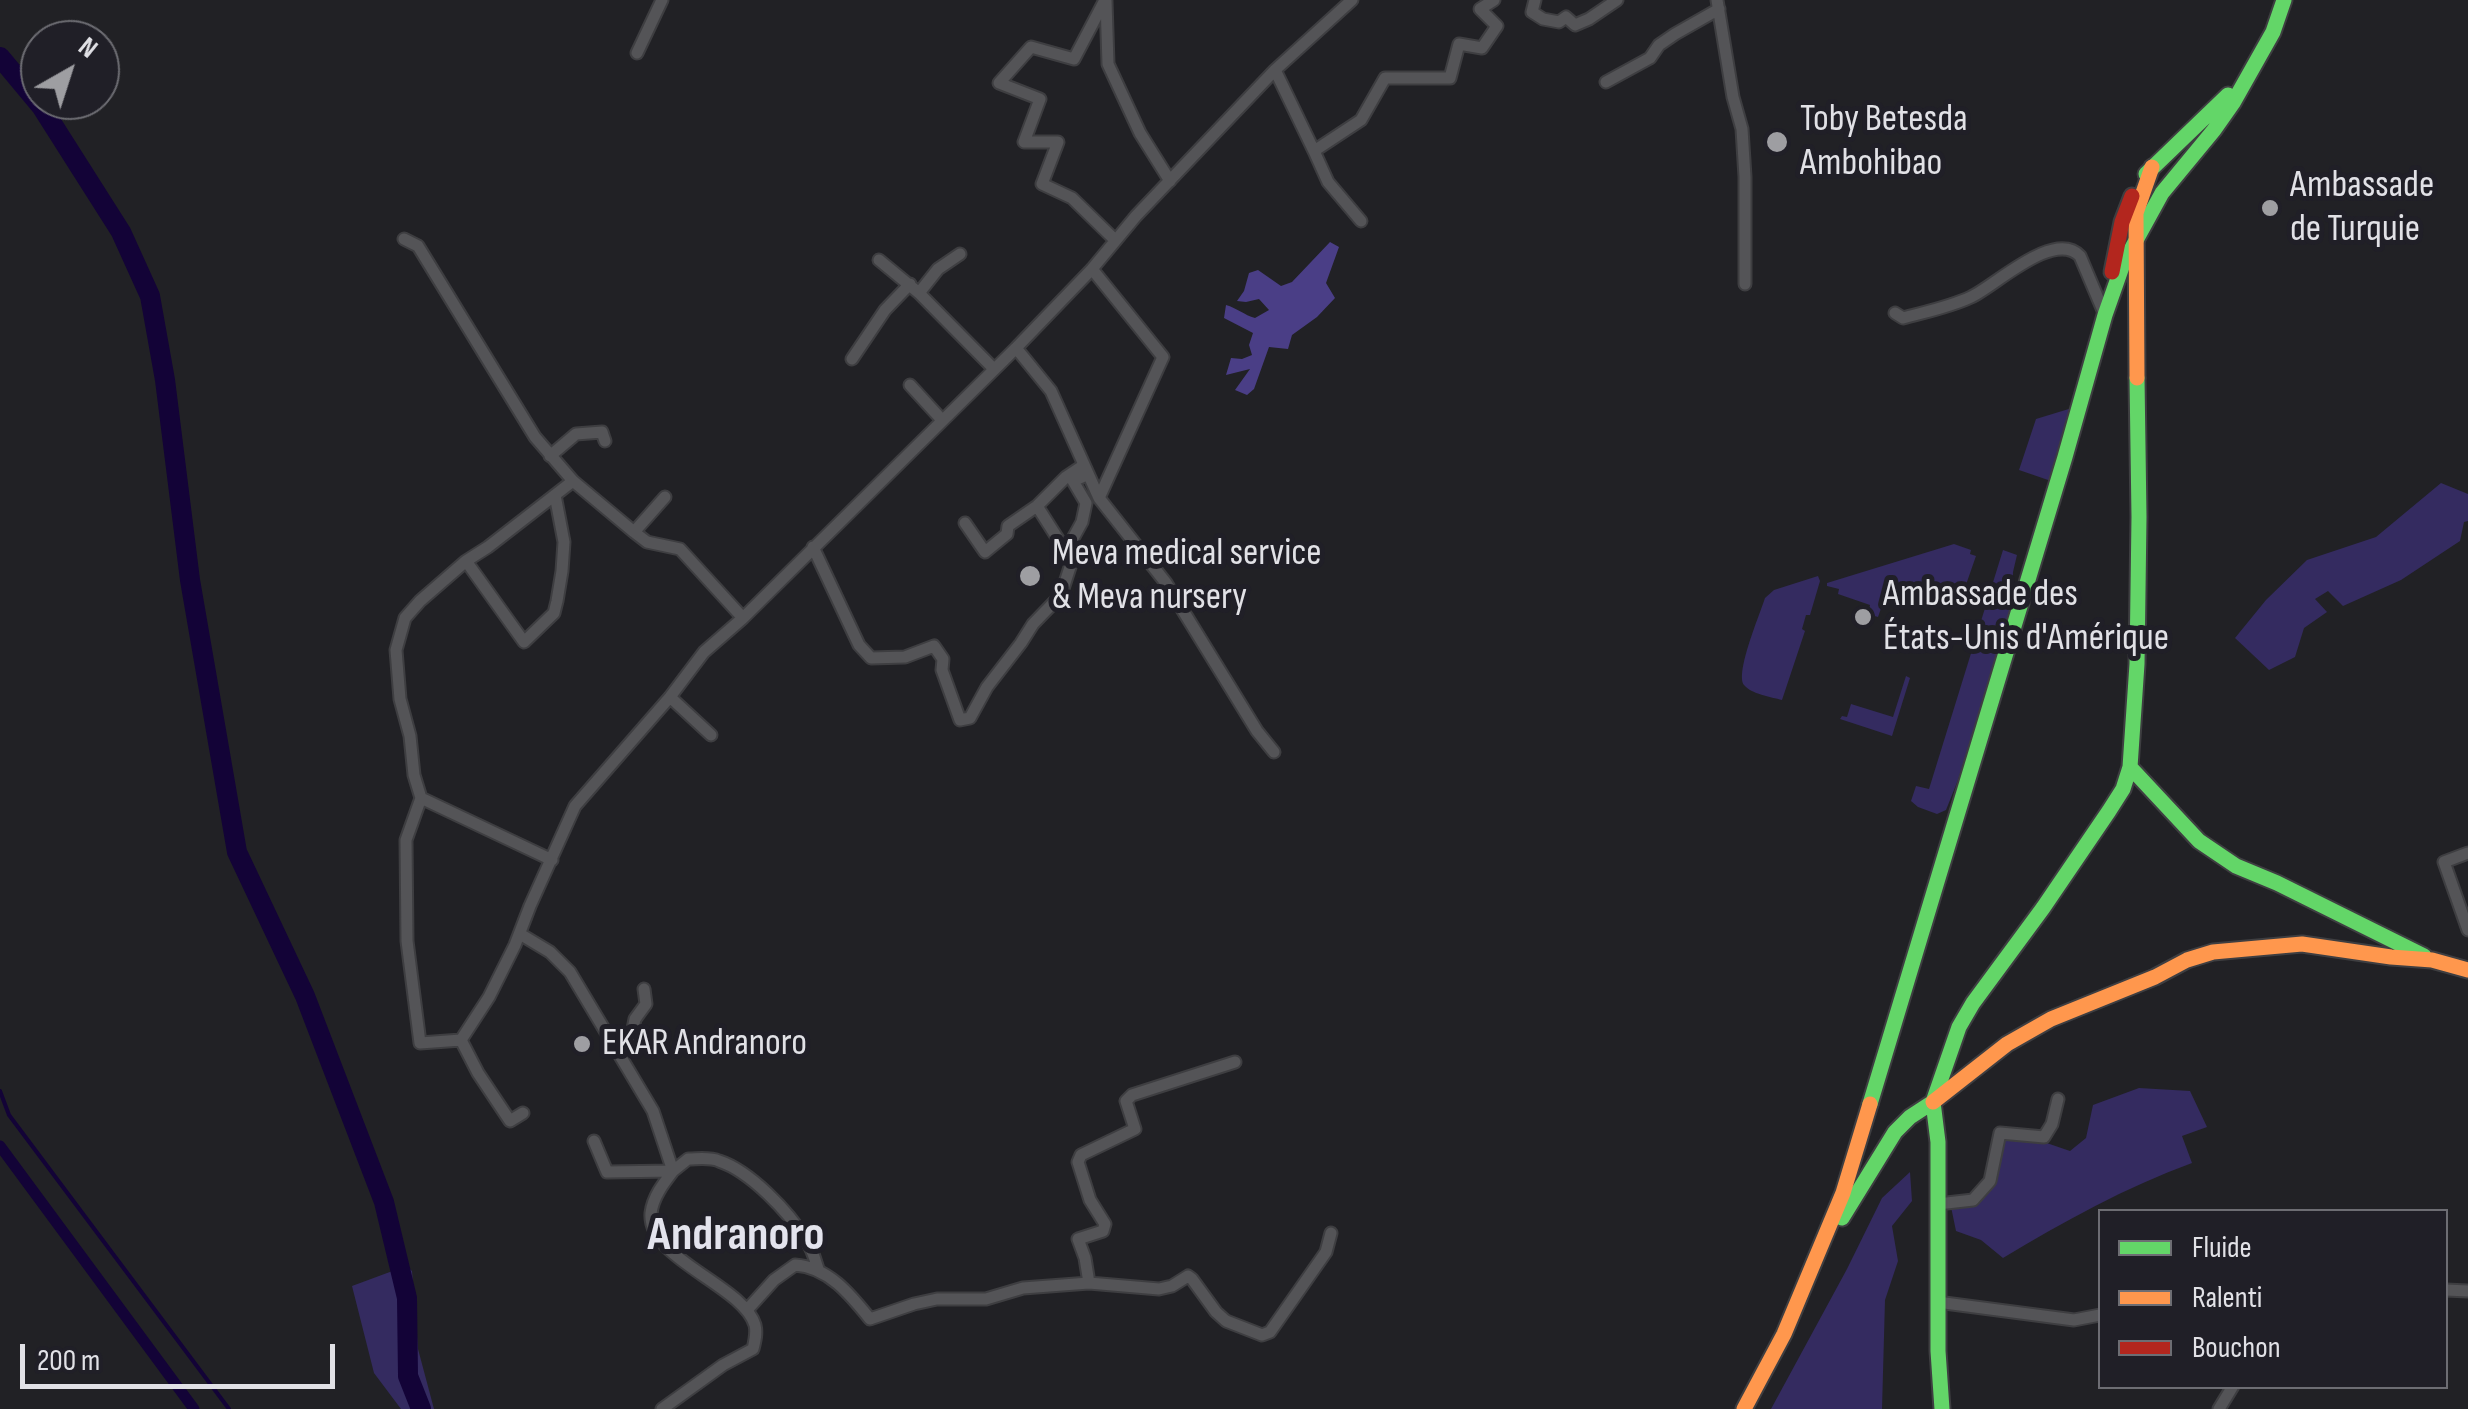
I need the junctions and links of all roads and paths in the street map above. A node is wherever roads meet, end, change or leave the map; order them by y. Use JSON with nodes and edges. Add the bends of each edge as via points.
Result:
{"nodes":[{"id":1,"x":662,"y":0,"type":"edge"},
{"id":2,"x":1105,"y":0,"type":"edge"},
{"id":3,"x":1352,"y":0,"type":"edge"},
{"id":4,"x":1494,"y":0,"type":"edge"},
{"id":5,"x":1535,"y":0,"type":"edge"},
{"id":6,"x":1616,"y":0,"type":"edge"},
{"id":7,"x":2284,"y":0,"type":"edge"},
{"id":8,"x":1718,"y":4,"type":"edge"},
{"id":9,"x":637,"y":52,"type":"dead end"},
{"id":10,"x":2260,"y":56,"type":"junction"},
{"id":11,"x":1275,"y":70,"type":"junction"},
{"id":12,"x":1606,"y":82,"type":"dead end"},
{"id":13,"x":1314,"y":151,"type":"junction"},
{"id":14,"x":2152,"y":167,"type":"junction"},
{"id":15,"x":2176,"y":176,"type":"junction"},
{"id":16,"x":1170,"y":181,"type":"junction"},
{"id":17,"x":1361,"y":221,"type":"dead end"},
{"id":18,"x":404,"y":239,"type":"dead end"},
{"id":19,"x":1115,"y":240,"type":"junction"},
{"id":20,"x":2135,"y":242,"type":"junction"},
{"id":21,"x":960,"y":254,"type":"dead end"},
{"id":22,"x":880,"y":260,"type":"dead end"},
{"id":23,"x":1092,"y":269,"type":"junction"},
{"id":24,"x":1744,"y":284,"type":"dead end"},
{"id":25,"x":915,"y":289,"type":"junction"},
{"id":26,"x":1895,"y":313,"type":"dead end"},
{"id":27,"x":2105,"y":315,"type":"junction"},
{"id":28,"x":2136,"y":342,"type":"junction"},
{"id":29,"x":1016,"y":348,"type":"junction"},
{"id":30,"x":852,"y":359,"type":"dead end"},
{"id":31,"x":993,"y":368,"type":"junction"},
{"id":32,"x":910,"y":384,"type":"dead end"},
{"id":33,"x":942,"y":420,"type":"junction"},
{"id":34,"x":606,"y":441,"type":"dead end"},
{"id":35,"x":550,"y":456,"type":"junction"},
{"id":36,"x":1084,"y":466,"type":"junction"},
{"id":37,"x":573,"y":481,"type":"junction"},
{"id":38,"x":555,"y":494,"type":"junction"},
{"id":39,"x":665,"y":497,"type":"dead end"},
{"id":40,"x":1099,"y":498,"type":"junction"},
{"id":41,"x":1037,"y":506,"type":"junction"},
{"id":42,"x":965,"y":523,"type":"dead end"},
{"id":43,"x":634,"y":532,"type":"junction"},
{"id":44,"x":814,"y":547,"type":"junction"},
{"id":45,"x":1066,"y":551,"type":"junction"},
{"id":46,"x":466,"y":560,"type":"junction"},
{"id":47,"x":742,"y":618,"type":"junction"},
{"id":48,"x":670,"y":697,"type":"junction"},
{"id":49,"x":711,"y":735,"type":"dead end"},
{"id":50,"x":1274,"y":752,"type":"dead end"},
{"id":51,"x":2130,"y":767,"type":"junction"},
{"id":52,"x":421,"y":798,"type":"junction"},
{"id":53,"x":2468,"y":853,"type":"edge"},
{"id":54,"x":552,"y":860,"type":"junction"},
{"id":55,"x":2468,"y":930,"type":"edge"},
{"id":56,"x":520,"y":934,"type":"junction"},
{"id":57,"x":2432,"y":960,"type":"junction"},
{"id":58,"x":2468,"y":970,"type":"edge"},
{"id":59,"x":644,"y":990,"type":"dead end"},
{"id":60,"x":462,"y":1040,"type":"junction"},
{"id":61,"x":618,"y":1050,"type":"junction"},
{"id":62,"x":1235,"y":1062,"type":"dead end"},
{"id":63,"x":2058,"y":1098,"type":"dead end"},
{"id":64,"x":1932,"y":1102,"type":"junction"},
{"id":65,"x":523,"y":1113,"type":"dead end"},
{"id":66,"x":594,"y":1141,"type":"dead end"},
{"id":67,"x":673,"y":1171,"type":"junction"},
{"id":68,"x":1938,"y":1204,"type":"junction"},
{"id":69,"x":1331,"y":1233,"type":"dead end"},
{"id":70,"x":1818,"y":1256,"type":"junction"},
{"id":71,"x":818,"y":1269,"type":"junction"},
{"id":72,"x":1089,"y":1283,"type":"junction"},
{"id":73,"x":1937,"y":1302,"type":"junction"},
{"id":74,"x":747,"y":1310,"type":"junction"},
{"id":75,"x":2098,"y":1315,"type":"edge"},
{"id":76,"x":662,"y":1409,"type":"edge"},
{"id":77,"x":1744,"y":1409,"type":"edge"},
{"id":78,"x":1942,"y":1409,"type":"edge"}],
"edges":[{"from":1,"to":9,"type":"street"},
{"from":2,"to":16,"type":"street","via":[[1108,64]]},
{"from":2,"to":19,"type":"street","via":[[1074,59],[1031,47],[999,84],[1040,99],[1024,142],[1058,142],[1042,184],[1072,198]]},
{"from":3,"to":11,"type":"street"},
{"from":4,"to":13,"type":"street","via":[[1480,9],[1497,26],[1482,48],[1459,44],[1450,78],[1384,78],[1361,120]]},
{"from":5,"to":6,"type":"street","via":[[1532,12],[1543,19],[1566,17],[1576,24]]},
{"from":7,"to":10,"type":"main road"},
{"from":8,"to":12,"type":"street","via":[[1650,58]]},
{"from":8,"to":24,"type":"street","via":[[1742,129]]},
{"from":10,"to":14,"type":"main road"},
{"from":10,"to":15,"type":"main road"},
{"from":11,"to":13,"type":"street"},
{"from":11,"to":16,"type":"street"},
{"from":13,"to":17,"type":"street","via":[[1328,182]]},
{"from":14,"to":20,"type":"main road","via":[[2136,213]]},
{"from":14,"to":27,"type":"main road","via":[[2122,222]]},
{"from":15,"to":20,"type":"main road"},
{"from":15,"to":28,"type":"main road","via":[[2145,255]]},
{"from":16,"to":19,"type":"street"},
{"from":18,"to":35,"type":"street","via":[[418,246]]},
{"from":19,"to":23,"type":"street"},
{"from":20,"to":27,"type":"main road"},
{"from":20,"to":28,"type":"main road"},
{"from":21,"to":25,"type":"street"},
{"from":22,"to":25,"type":"street"},
{"from":23,"to":29,"type":"street"},
{"from":23,"to":40,"type":"street","via":[[1163,357]]},
{"from":25,"to":30,"type":"street","via":[[886,310]]},
{"from":25,"to":31,"type":"street"},
{"from":26,"to":27,"type":"street","via":[[1903,318],[1966,300],[2035,257],[2067,248],[2080,256]]},
{"from":27,"to":70,"type":"main road","via":[[1849,1174]]},
{"from":28,"to":51,"type":"main road","via":[[2137,664]]},
{"from":29,"to":31,"type":"street"},
{"from":29,"to":36,"type":"street","via":[[1050,391]]},
{"from":31,"to":33,"type":"street"},
{"from":32,"to":33,"type":"street"},
{"from":33,"to":44,"type":"street"},
{"from":34,"to":35,"type":"street","via":[[602,432],[576,434]]},
{"from":35,"to":37,"type":"street"},
{"from":36,"to":40,"type":"street"},
{"from":36,"to":41,"type":"street"},
{"from":36,"to":45,"type":"street","via":[[1073,481],[1086,503],[1082,522]]},
{"from":37,"to":38,"type":"street"},
{"from":37,"to":43,"type":"street"},
{"from":38,"to":46,"type":"street"},
{"from":38,"to":46,"type":"street","via":[[564,542],[557,601],[524,642]]},
{"from":39,"to":43,"type":"street"},
{"from":40,"to":50,"type":"street","via":[[1166,584]]},
{"from":41,"to":42,"type":"street","via":[[985,552]]},
{"from":41,"to":45,"type":"street"},
{"from":43,"to":47,"type":"street","via":[[680,549]]},
{"from":44,"to":45,"type":"street","via":[[859,645],[870,658],[906,657],[934,646],[960,720],[970,718],[1033,624],[1061,595],[1072,560]]},
{"from":44,"to":47,"type":"street"},
{"from":46,"to":52,"type":"street","via":[[405,618],[396,650]]},
{"from":47,"to":48,"type":"street","via":[[704,652]]},
{"from":48,"to":49,"type":"street"},
{"from":48,"to":54,"type":"street","via":[[575,806]]},
{"from":51,"to":57,"type":"main road","via":[[2200,841],[2236,866]]},
{"from":51,"to":64,"type":"main road","via":[[2110,811],[1966,1015]]},
{"from":52,"to":54,"type":"street"},
{"from":52,"to":60,"type":"street","via":[[406,840],[407,941],[420,1043]]},
{"from":53,"to":55,"type":"street","via":[[2444,862]]},
{"from":54,"to":56,"type":"street"},
{"from":56,"to":60,"type":"street"},
{"from":56,"to":61,"type":"street","via":[[570,972]]},
{"from":57,"to":58,"type":"main road"},
{"from":57,"to":64,"type":"main road","via":[[2302,944],[2214,952],[2052,1019],[2007,1044]]},
{"from":59,"to":61,"type":"street","via":[[646,1004],[631,1039]]},
{"from":60,"to":65,"type":"street","via":[[510,1121]]},
{"from":61,"to":67,"type":"street","via":[[653,1112]]},
{"from":62,"to":72,"type":"street","via":[[1132,1095],[1126,1101],[1136,1130],[1081,1155],[1090,1200],[1106,1224],[1078,1239]]},
{"from":63,"to":68,"type":"street","via":[[2044,1136],[2000,1133],[1990,1181],[1973,1200]]},
{"from":64,"to":68,"type":"main road"},
{"from":64,"to":70,"type":"main road","via":[[1895,1132]]},
{"from":66,"to":67,"type":"street","via":[[608,1172]]},
{"from":67,"to":71,"type":"street","via":[[688,1158],[716,1159],[738,1169],[808,1242]]},
{"from":67,"to":74,"type":"street","via":[[651,1210],[654,1233]]},
{"from":68,"to":73,"type":"main road"},
{"from":69,"to":72,"type":"street","via":[[1326,1252],[1262,1335],[1226,1321],[1188,1276],[1160,1289]]},
{"from":70,"to":77,"type":"main road"},
{"from":71,"to":72,"type":"street","via":[[870,1319],[937,1299]]},
{"from":71,"to":74,"type":"street","via":[[795,1264]]},
{"from":73,"to":75,"type":"street","via":[[2074,1320]]},
{"from":73,"to":78,"type":"main road"},
{"from":74,"to":76,"type":"street","via":[[753,1349]]}]}
